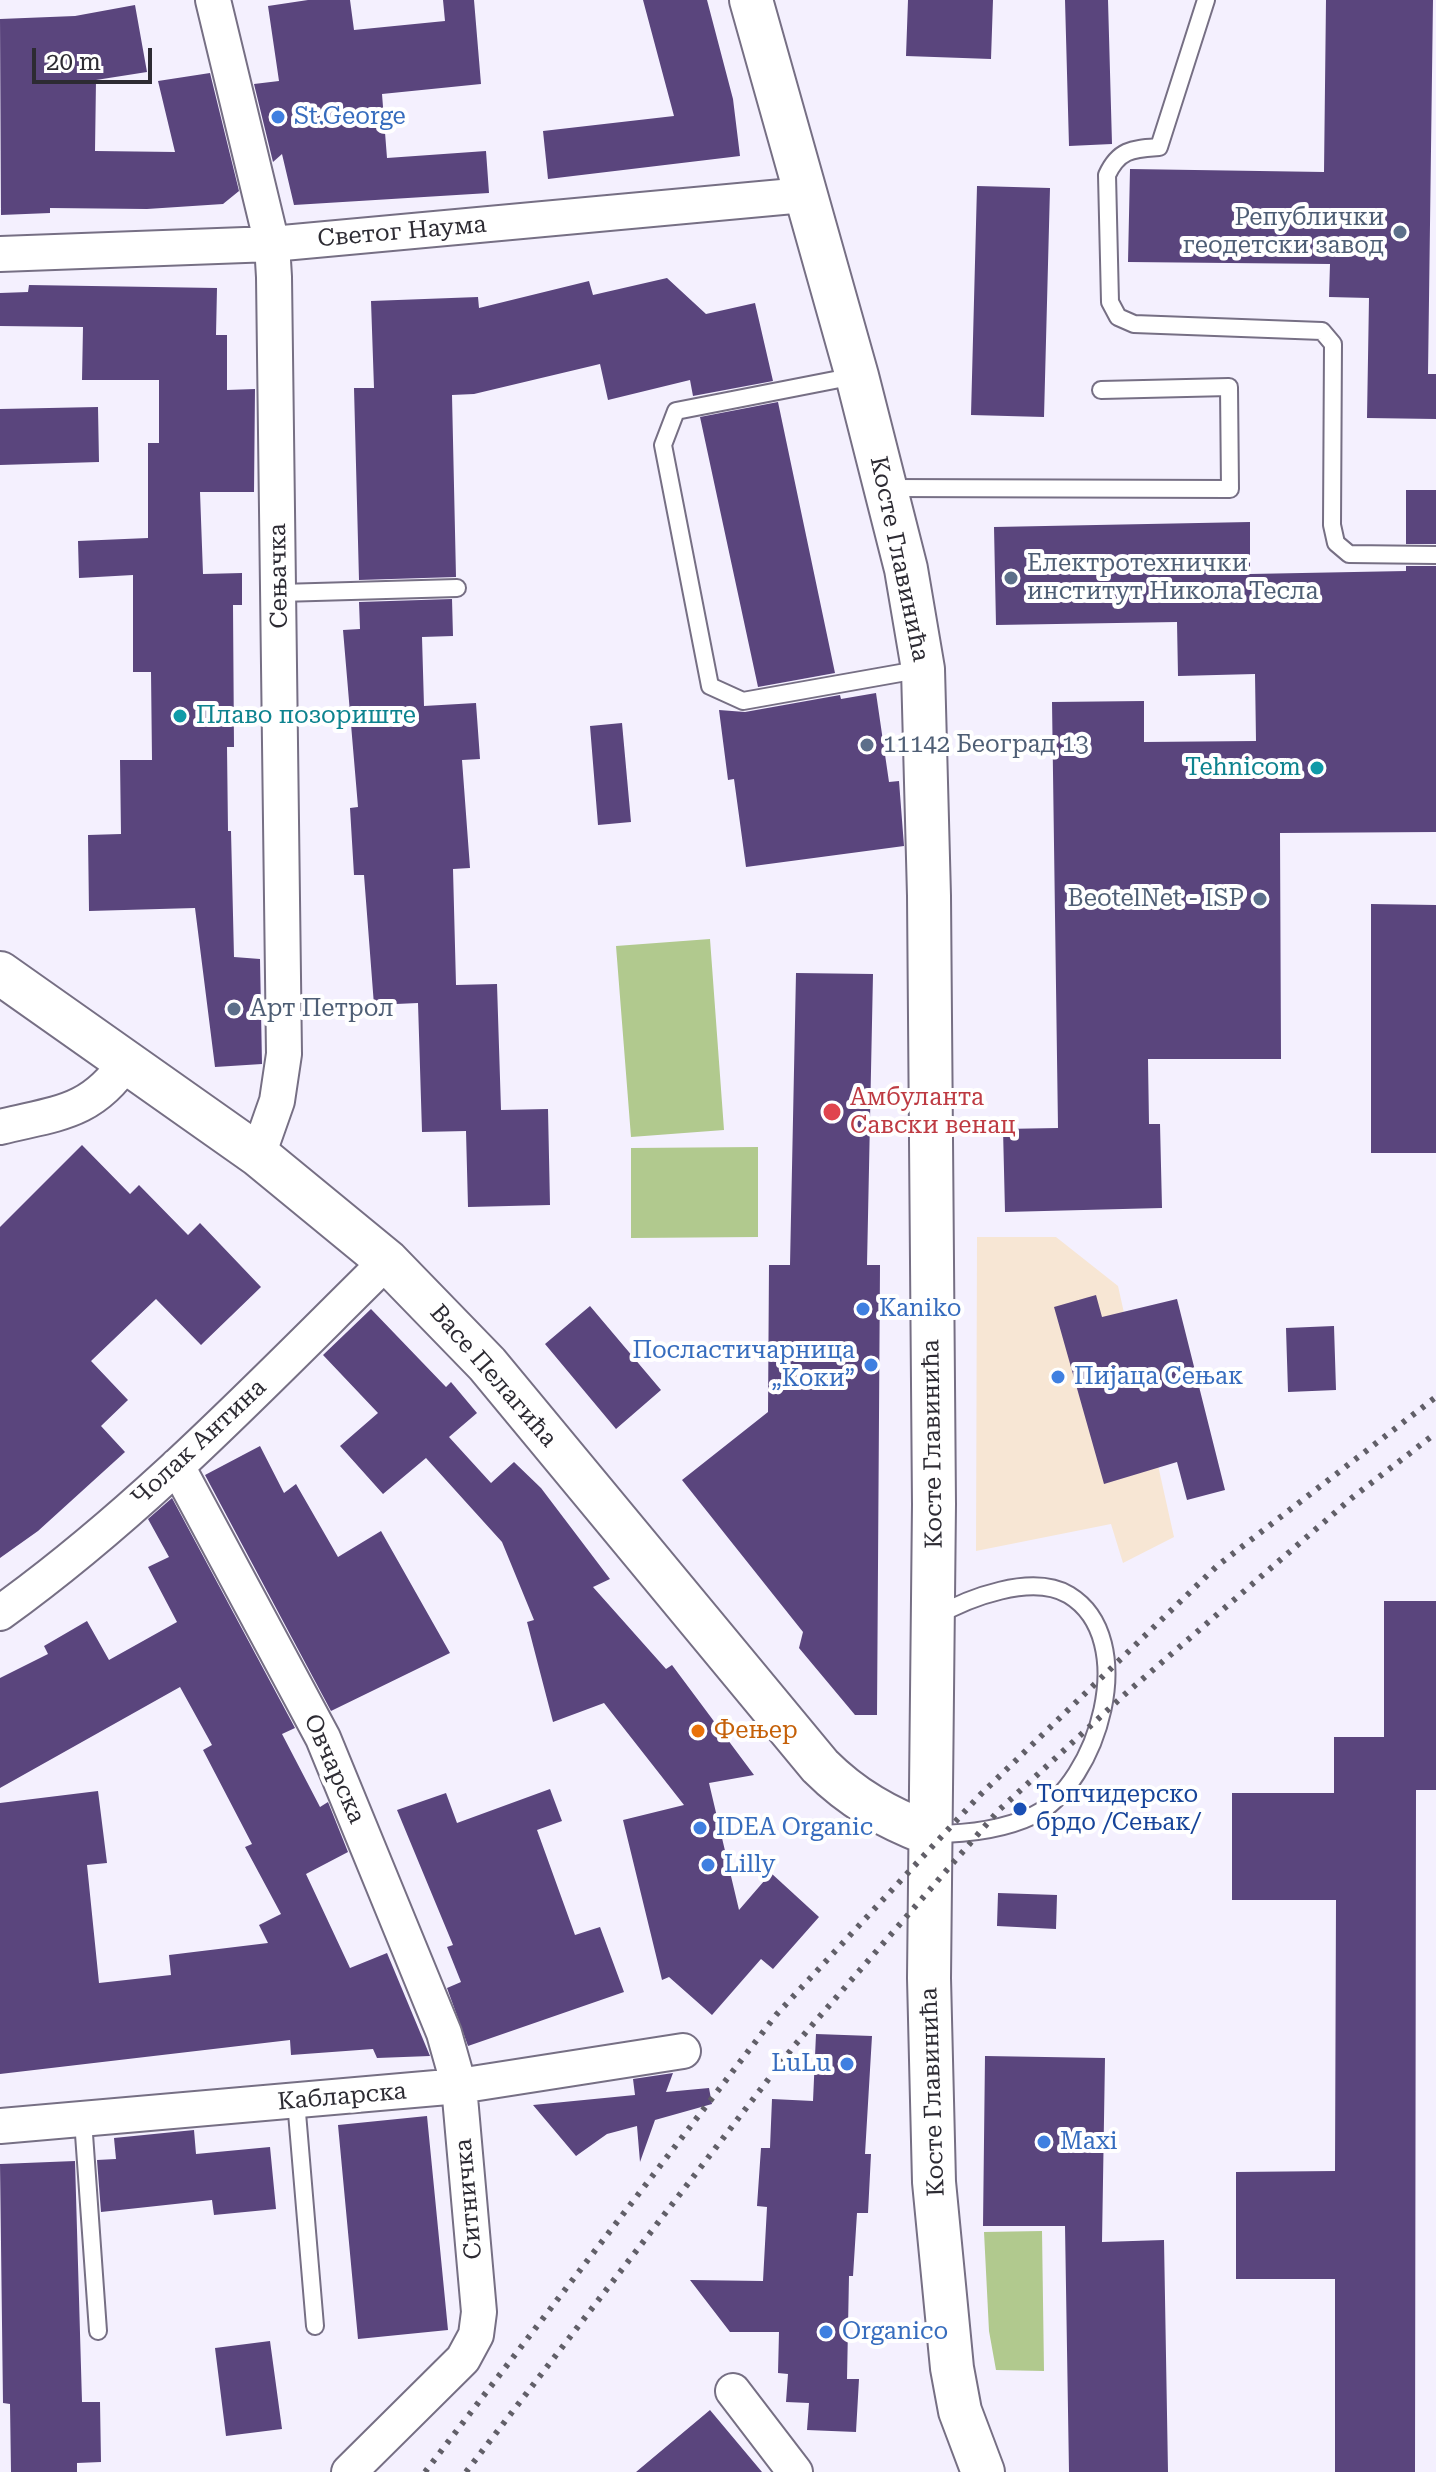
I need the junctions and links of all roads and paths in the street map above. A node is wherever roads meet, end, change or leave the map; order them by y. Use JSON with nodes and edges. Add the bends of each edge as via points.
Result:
{"nodes":[{"id":1,"x":213,"y":0,"type":"edge"},
{"id":2,"x":751,"y":0,"type":"edge"},
{"id":3,"x":1206,"y":0,"type":"edge"},
{"id":4,"x":804,"y":195,"type":"junction"},
{"id":5,"x":272,"y":244,"type":"junction"},
{"id":6,"x":0,"y":254,"type":"edge"},
{"id":7,"x":857,"y":376,"type":"junction"},
{"id":8,"x":1101,"y":390,"type":"dead end"},
{"id":9,"x":886,"y":488,"type":"junction"},
{"id":10,"x":1436,"y":555,"type":"edge"},
{"id":11,"x":457,"y":588,"type":"dead end"},
{"id":12,"x":280,"y":593,"type":"junction"},
{"id":13,"x":923,"y":669,"type":"junction"},
{"id":14,"x":0,"y":973,"type":"edge"},
{"id":15,"x":126,"y":1062,"type":"junction"},
{"id":16,"x":0,"y":1127,"type":"edge"},
{"id":17,"x":258,"y":1155,"type":"junction"},
{"id":18,"x":387,"y":1261,"type":"junction"},
{"id":19,"x":177,"y":1466,"type":"junction"},
{"id":20,"x":0,"y":1613,"type":"edge"},
{"id":21,"x":934,"y":1617,"type":"junction"},
{"id":22,"x":929,"y":1834,"type":"junction"},
{"id":23,"x":683,"y":2051,"type":"dead end"},
{"id":24,"x":459,"y":2086,"type":"junction"},
{"id":25,"x":296,"y":2101,"type":"junction"},
{"id":26,"x":83,"y":2120,"type":"junction"},
{"id":27,"x":0,"y":2126,"type":"edge"},
{"id":28,"x":315,"y":2326,"type":"dead end"},
{"id":29,"x":98,"y":2331,"type":"dead end"},
{"id":30,"x":733,"y":2391,"type":"dead end"},
{"id":31,"x":349,"y":2472,"type":"edge"},
{"id":32,"x":795,"y":2472,"type":"edge"},
{"id":33,"x":983,"y":2472,"type":"edge"}],
"edges":[{"from":1,"to":5,"type":"street","name":"Сењачка"},
{"from":2,"to":4,"type":"street","name":"Косте Главинића"},
{"from":3,"to":10,"type":"lane","via":[[1159,147],[1128,149],[1114,159],[1107,175],[1110,302],[1118,317],[1134,324],[1322,331],[1333,344],[1336,543],[1349,554]]},
{"from":4,"to":5,"type":"street","name":"Светог Наума"},
{"from":4,"to":7,"type":"street","name":"Косте Главинића"},
{"from":5,"to":6,"type":"street","name":"Светог Наума"},
{"from":5,"to":12,"type":"street","name":"Сењачка"},
{"from":7,"to":9,"type":"street","name":"Косте Главинића"},
{"from":7,"to":13,"type":"lane","via":[[676,411],[663,445],[710,686],[743,701]]},
{"from":8,"to":9,"type":"lane","via":[[1229,387],[1230,489]]},
{"from":9,"to":13,"type":"street","name":"Косте Главинића"},
{"from":11,"to":12,"type":"lane"},
{"from":12,"to":17,"type":"street","name":"Сењачка","via":[[284,1054],[277,1101]]},
{"from":13,"to":21,"type":"street","name":"Косте Главинића"},
{"from":14,"to":15,"type":"street","name":"Васе Пелагића"},
{"from":15,"to":16,"type":"street","via":[[84,1106]]},
{"from":15,"to":17,"type":"street","name":"Васе Пелагића"},
{"from":17,"to":18,"type":"street","name":"Васе Пелагића"},
{"from":18,"to":19,"type":"street","name":"Чолак Антина"},
{"from":18,"to":22,"type":"street","name":"Васе Пелагића","via":[[487,1364],[820,1766],[873,1810]]},
{"from":19,"to":20,"type":"street","name":"Чолак Антина","via":[[50,1577]]},
{"from":19,"to":24,"type":"street","name":"Овчарска","via":[[323,1738],[422,1971]]},
{"from":21,"to":22,"type":"street","name":"Косте Главинића"},
{"from":21,"to":22,"type":"lane","via":[[970,1597],[1050,1588],[1070,1595],[1090,1619],[1099,1634],[1106,1670],[1095,1739],[1065,1791],[1022,1819],[962,1834]]},
{"from":22,"to":33,"type":"street","name":"Косте Главинића","via":[[935,2197],[957,2397]]},
{"from":23,"to":24,"type":"street","name":"Кабларска"},
{"from":24,"to":25,"type":"street","name":"Кабларска"},
{"from":24,"to":31,"type":"street","name":"Ситничка","via":[[479,2312],[476,2335],[463,2359]]},
{"from":25,"to":26,"type":"street","name":"Кабларска"},
{"from":25,"to":28,"type":"lane"},
{"from":26,"to":27,"type":"street","name":"Кабларска"},
{"from":26,"to":29,"type":"lane"},
{"from":30,"to":32,"type":"street"}]}
